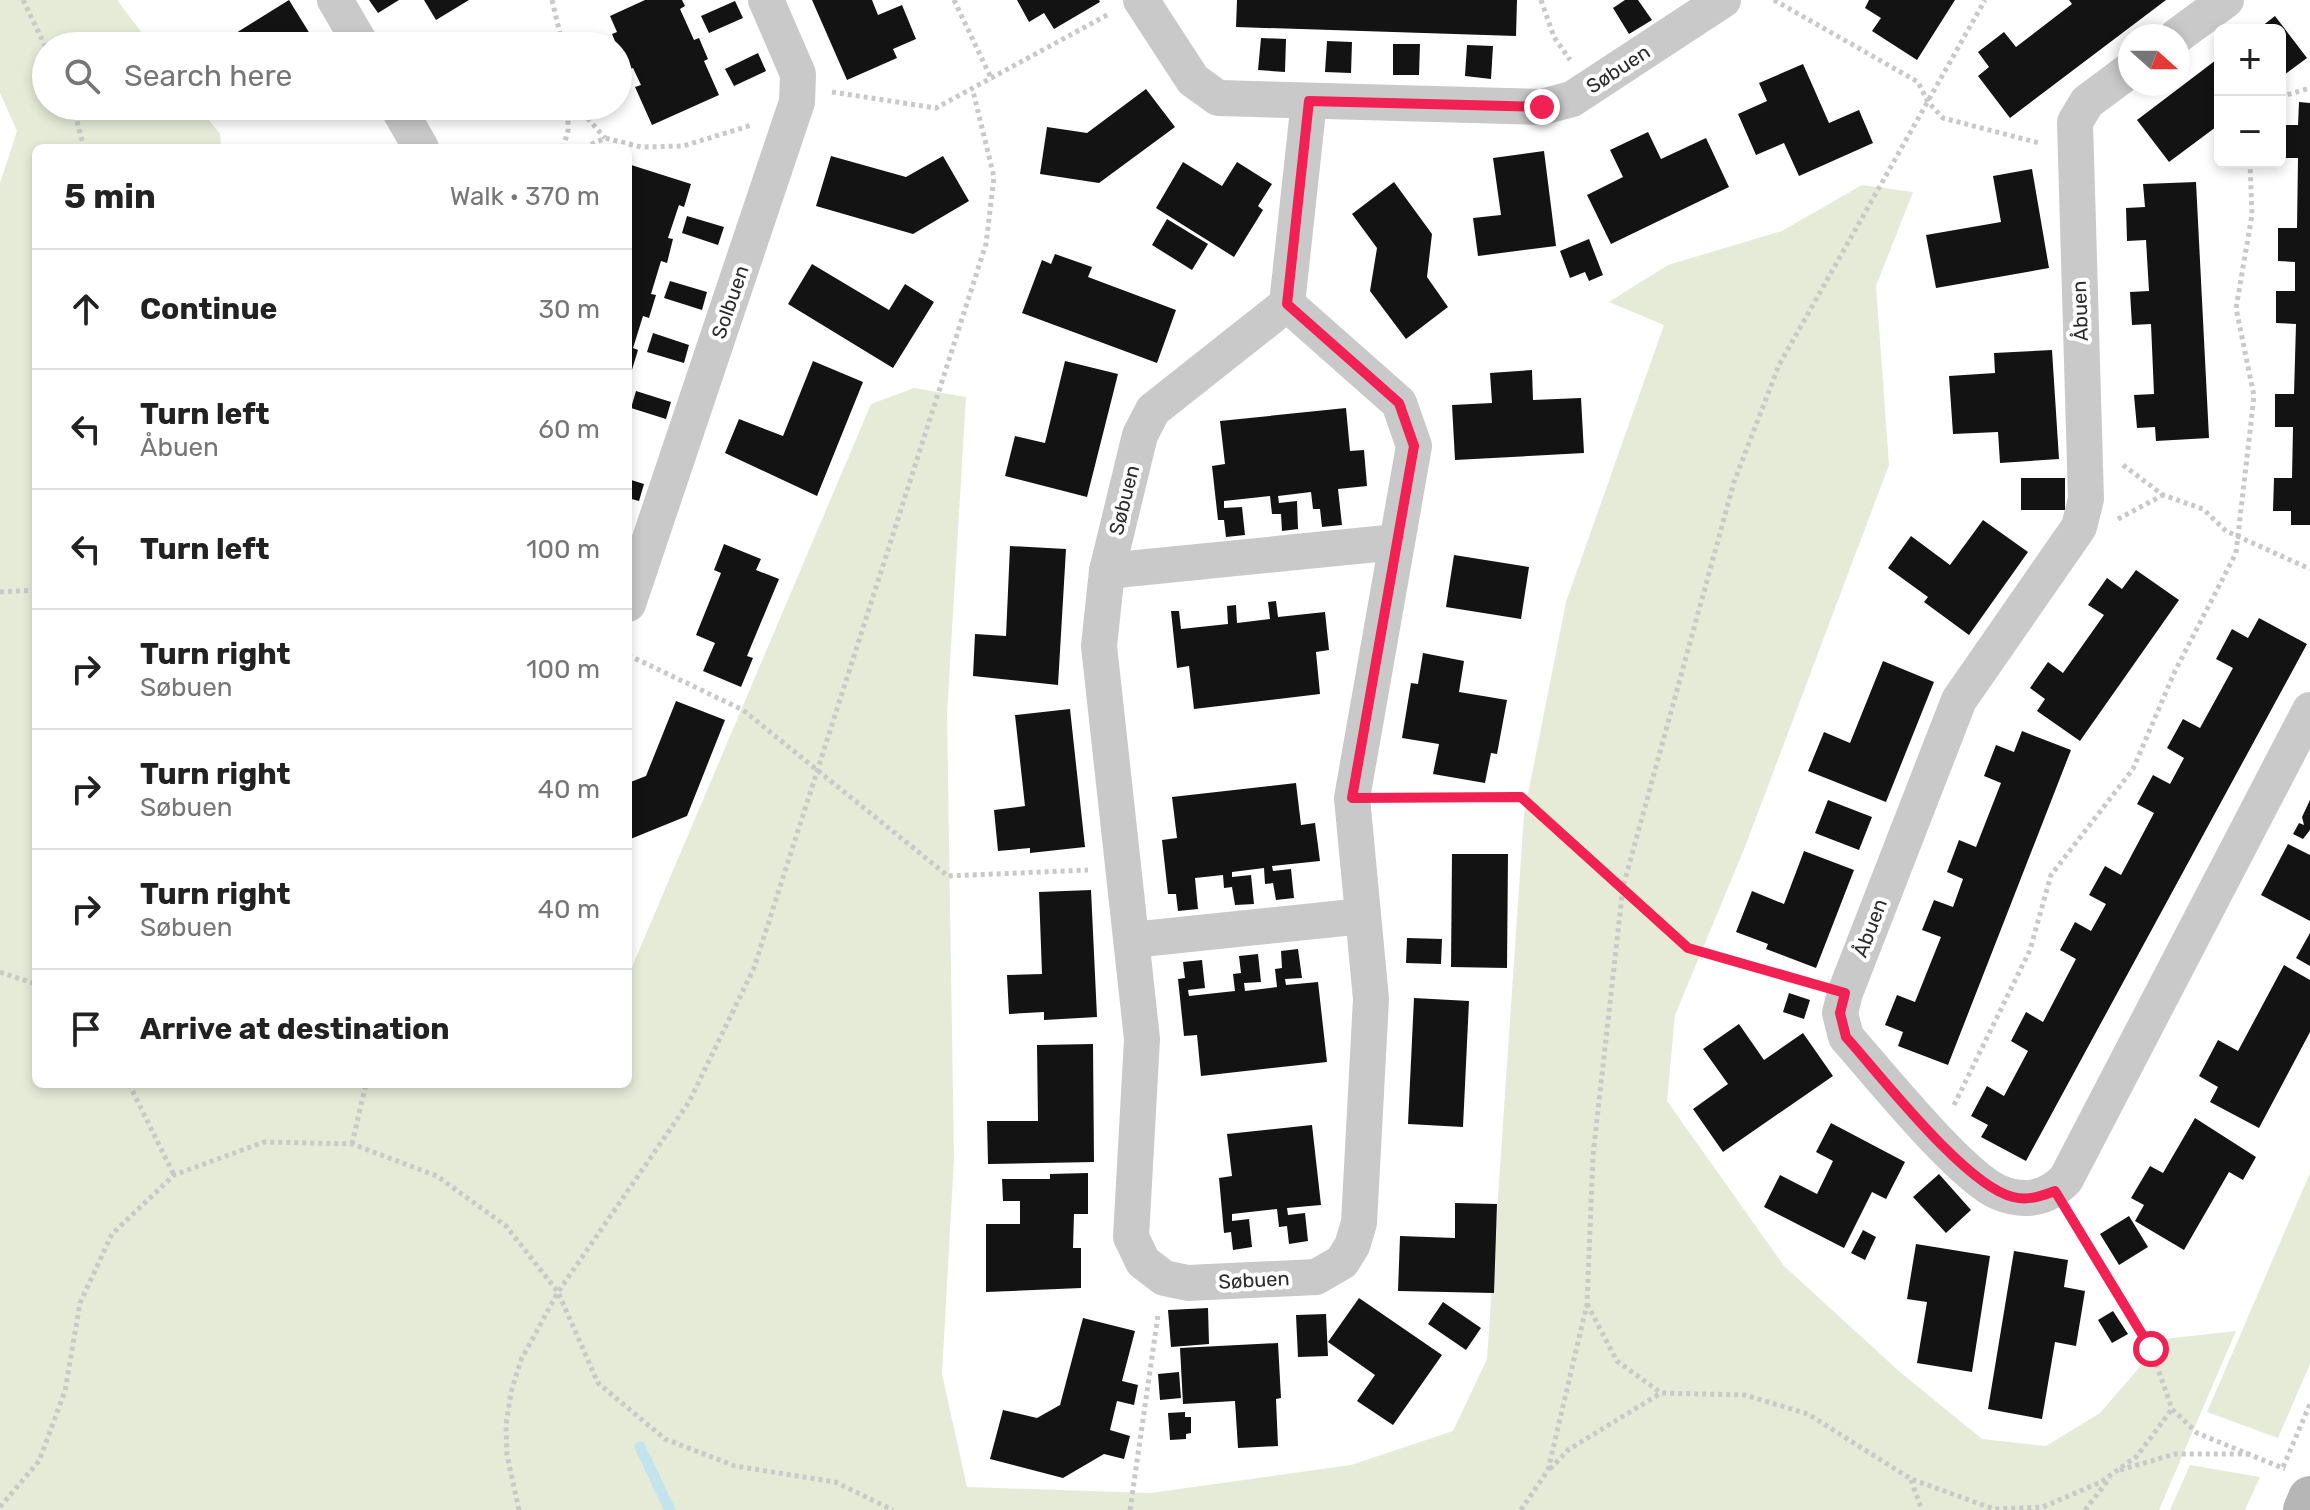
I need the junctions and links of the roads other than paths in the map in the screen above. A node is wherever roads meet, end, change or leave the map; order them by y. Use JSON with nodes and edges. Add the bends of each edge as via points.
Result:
{"nodes":[{"id":1,"x":335,"y":0,"type":"edge"},
{"id":2,"x":766,"y":0,"type":"edge"},
{"id":3,"x":1723,"y":0,"type":"edge"},
{"id":4,"x":2226,"y":0,"type":"edge"},
{"id":5,"x":1131,"y":4,"type":"edge"},
{"id":6,"x":2190,"y":26,"type":"edge"},
{"id":7,"x":354,"y":32,"type":"edge"},
{"id":8,"x":2118,"y":79,"type":"edge"},
{"id":9,"x":1309,"y":101,"type":"junction"},
{"id":10,"x":405,"y":120,"type":"edge"},
{"id":11,"x":419,"y":144,"type":"edge"},
{"id":12,"x":1287,"y":304,"type":"junction"},
{"id":13,"x":1397,"y":542,"type":"junction"},
{"id":14,"x":1107,"y":571,"type":"junction"},
{"id":15,"x":632,"y":592,"type":"edge"},
{"id":16,"x":2310,"y":710,"type":"edge"},
{"id":17,"x":1363,"y":916,"type":"junction"},
{"id":18,"x":1132,"y":940,"type":"junction"}],
"edges":[{"from":1,"to":7,"type":"street"},
{"from":2,"to":15,"type":"street","name":"Solbuen","via":[[794,62],[796,102]]},
{"from":3,"to":9,"type":"street","name":"Søbuen","via":[[1572,99],[1542,107]]},
{"from":4,"to":6,"type":"street"},
{"from":5,"to":9,"type":"street","name":"Søbuen","via":[[1193,80],[1218,98]]},
{"from":8,"to":16,"type":"street","name":"Åbuen","via":[[2087,102],[2075,122],[2086,499],[2079,527],[1959,700],[1840,1013],[1846,1037],[1982,1183],[2035,1199],[2055,1191],[2074,1166]]},
{"from":9,"to":12,"type":"street"},
{"from":10,"to":11,"type":"street"},
{"from":12,"to":13,"type":"street","name":"Søbuen","via":[[1399,403],[1414,446]]},
{"from":12,"to":14,"type":"street","name":"Søbuen","via":[[1153,410],[1140,435]]},
{"from":13,"to":14,"type":"street"},
{"from":13,"to":17,"type":"street","name":"Søbuen","via":[[1352,798]]},
{"from":14,"to":18,"type":"street","name":"Søbuen","via":[[1099,646]]},
{"from":17,"to":18,"type":"street"},
{"from":17,"to":18,"type":"street","name":"Søbuen","via":[[1371,999],[1359,1223],[1342,1262],[1316,1277],[1188,1283],[1164,1278],[1143,1262],[1131,1237],[1142,1039]]}]}
